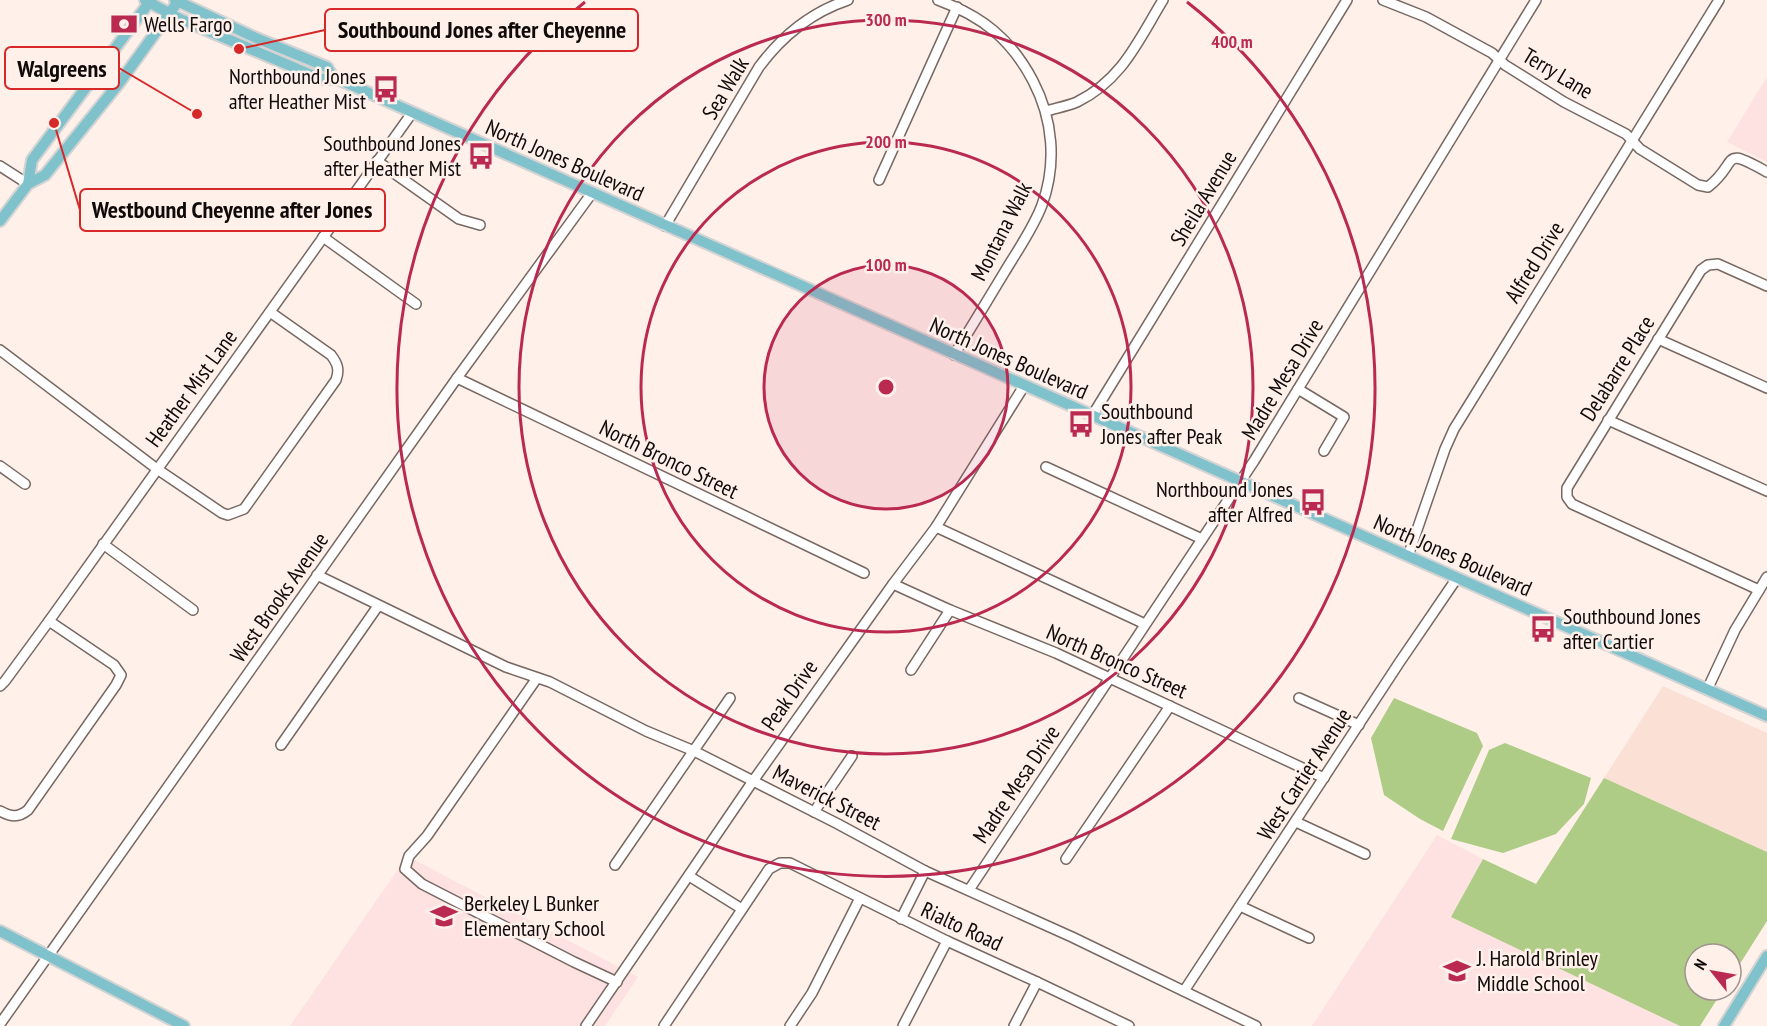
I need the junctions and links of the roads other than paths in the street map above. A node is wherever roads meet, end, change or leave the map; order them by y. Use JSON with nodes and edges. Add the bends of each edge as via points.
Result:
{"nodes":[{"id":1,"x":849,"y":0,"type":"edge"},
{"id":2,"x":938,"y":0,"type":"edge"},
{"id":3,"x":1163,"y":0,"type":"edge"},
{"id":4,"x":1347,"y":0,"type":"edge"},
{"id":5,"x":1383,"y":0,"type":"edge"},
{"id":6,"x":1536,"y":0,"type":"edge"},
{"id":7,"x":1719,"y":0,"type":"edge"},
{"id":8,"x":148,"y":1,"type":"edge"},
{"id":9,"x":178,"y":1,"type":"edge"},
{"id":10,"x":957,"y":7,"type":"junction"},
{"id":11,"x":170,"y":14,"type":"junction"},
{"id":12,"x":1500,"y":60,"type":"junction"},
{"id":13,"x":334,"y":79,"type":"junction"},
{"id":14,"x":1046,"y":111,"type":"junction"},
{"id":15,"x":412,"y":112,"type":"junction"},
{"id":16,"x":1632,"y":141,"type":"junction"},
{"id":17,"x":377,"y":161,"type":"junction"},
{"id":18,"x":0,"y":166,"type":"edge"},
{"id":19,"x":1767,"y":172,"type":"edge"},
{"id":20,"x":879,"y":180,"type":"dead end"},
{"id":21,"x":28,"y":183,"type":"junction"},
{"id":22,"x":592,"y":193,"type":"junction"},
{"id":23,"x":0,"y":221,"type":"edge"},
{"id":24,"x":480,"y":225,"type":"dead end"},
{"id":25,"x":665,"y":226,"type":"junction"},
{"id":26,"x":323,"y":237,"type":"junction"},
{"id":27,"x":1767,"y":286,"type":"edge"},
{"id":28,"x":416,"y":304,"type":"dead end"},
{"id":29,"x":270,"y":312,"type":"junction"},
{"id":30,"x":1658,"y":339,"type":"junction"},
{"id":31,"x":0,"y":350,"type":"edge"},
{"id":32,"x":954,"y":355,"type":"junction"},
{"id":33,"x":457,"y":378,"type":"junction"},
{"id":34,"x":1024,"y":386,"type":"junction"},
{"id":35,"x":1767,"y":388,"type":"edge"},
{"id":36,"x":1298,"y":389,"type":"junction"},
{"id":37,"x":1092,"y":416,"type":"junction"},
{"id":38,"x":1608,"y":420,"type":"junction"},
{"id":39,"x":1324,"y":451,"type":"dead end"},
{"id":40,"x":0,"y":466,"type":"edge"},
{"id":41,"x":1046,"y":467,"type":"dead end"},
{"id":42,"x":157,"y":469,"type":"junction"},
{"id":43,"x":1240,"y":481,"type":"junction"},
{"id":44,"x":25,"y":484,"type":"dead end"},
{"id":45,"x":1767,"y":491,"type":"edge"},
{"id":46,"x":936,"y":527,"type":"junction"},
{"id":47,"x":1202,"y":539,"type":"junction"},
{"id":48,"x":103,"y":544,"type":"junction"},
{"id":49,"x":1408,"y":556,"type":"junction"},
{"id":50,"x":864,"y":573,"type":"dead end"},
{"id":51,"x":317,"y":575,"type":"junction"},
{"id":52,"x":1767,"y":577,"type":"edge"},
{"id":53,"x":1457,"y":578,"type":"junction"},
{"id":54,"x":893,"y":584,"type":"junction"},
{"id":55,"x":1759,"y":590,"type":"junction"},
{"id":56,"x":378,"y":606,"type":"junction"},
{"id":57,"x":193,"y":610,"type":"dead end"},
{"id":58,"x":950,"y":610,"type":"junction"},
{"id":59,"x":49,"y":621,"type":"junction"},
{"id":60,"x":1145,"y":624,"type":"junction"},
{"id":61,"x":911,"y":670,"type":"dead end"},
{"id":62,"x":537,"y":678,"type":"junction"},
{"id":63,"x":1109,"y":679,"type":"junction"},
{"id":64,"x":0,"y":686,"type":"edge"},
{"id":65,"x":1707,"y":690,"type":"junction"},
{"id":66,"x":730,"y":698,"type":"dead end"},
{"id":67,"x":1299,"y":698,"type":"dead end"},
{"id":68,"x":1170,"y":706,"type":"junction"},
{"id":69,"x":1767,"y":716,"type":"edge"},
{"id":70,"x":1359,"y":725,"type":"junction"},
{"id":71,"x":281,"y":745,"type":"dead end"},
{"id":72,"x":694,"y":751,"type":"junction"},
{"id":73,"x":852,"y":756,"type":"dead end"},
{"id":74,"x":1324,"y":778,"type":"junction"},
{"id":75,"x":753,"y":781,"type":"junction"},
{"id":76,"x":0,"y":811,"type":"edge"},
{"id":77,"x":814,"y":812,"type":"junction"},
{"id":78,"x":1296,"y":822,"type":"junction"},
{"id":79,"x":1365,"y":854,"type":"dead end"},
{"id":80,"x":1066,"y":859,"type":"dead end"},
{"id":81,"x":615,"y":865,"type":"dead end"},
{"id":82,"x":925,"y":871,"type":"junction"},
{"id":83,"x":689,"y":876,"type":"junction"},
{"id":84,"x":969,"y":890,"type":"junction"},
{"id":85,"x":860,"y":898,"type":"junction"},
{"id":86,"x":1240,"y":906,"type":"junction"},
{"id":87,"x":742,"y":909,"type":"junction"},
{"id":88,"x":901,"y":918,"type":"junction"},
{"id":89,"x":0,"y":931,"type":"edge"},
{"id":90,"x":1309,"y":938,"type":"dead end"},
{"id":91,"x":947,"y":941,"type":"junction"},
{"id":92,"x":49,"y":956,"type":"junction"},
{"id":93,"x":1767,"y":957,"type":"edge"},
{"id":94,"x":617,"y":982,"type":"junction"},
{"id":95,"x":1037,"y":982,"type":"junction"},
{"id":96,"x":1184,"y":991,"type":"junction"},
{"id":97,"x":0,"y":1024,"type":"edge"},
{"id":98,"x":1126,"y":1025,"type":"edge"},
{"id":99,"x":184,"y":1026,"type":"edge"},
{"id":100,"x":586,"y":1026,"type":"edge"},
{"id":101,"x":664,"y":1026,"type":"edge"},
{"id":102,"x":790,"y":1026,"type":"edge"},
{"id":103,"x":903,"y":1026,"type":"edge"},
{"id":104,"x":1014,"y":1026,"type":"edge"},
{"id":105,"x":1256,"y":1026,"type":"edge"},
{"id":106,"x":1724,"y":1026,"type":"edge"}],
"edges":[{"from":1,"to":25,"type":"street","name":"Sea Walk","via":[[796,27],[771,51]]},
{"from":2,"to":10,"type":"street"},
{"from":3,"to":14,"type":"street","via":[[1115,75],[1076,103]]},
{"from":4,"to":37,"type":"street","name":"Sheila Avenue"},
{"from":5,"to":12,"type":"street","name":"Terry Lane","via":[[1426,17]]},
{"from":6,"to":12,"type":"street","name":"Madre Mesa Drive"},
{"from":7,"to":16,"type":"street","name":"Alfred Drive"},
{"from":8,"to":11,"type":"main road","name":"North Jones Boulevard"},
{"from":8,"to":21,"type":"main road","via":[[32,160]]},
{"from":9,"to":11,"type":"main road"},
{"from":9,"to":13,"type":"main road","name":"North Jones Boulevard","via":[[327,67]]},
{"from":10,"to":14,"type":"street","name":"Montana Walk","via":[[1004,38],[1024,63]]},
{"from":10,"to":20,"type":"street"},
{"from":11,"to":13,"type":"main road","name":"North Jones Boulevard","via":[[321,79]]},
{"from":11,"to":21,"type":"main road","via":[[45,175]]},
{"from":12,"to":16,"type":"street","name":"Terry Lane"},
{"from":12,"to":36,"type":"street","name":"Madre Mesa Drive"},
{"from":13,"to":15,"type":"main road","name":"North Jones Boulevard"},
{"from":14,"to":32,"type":"street","name":"Montana Walk","via":[[1051,160],[1041,206]]},
{"from":15,"to":17,"type":"street","name":"Heather Mist Lane"},
{"from":15,"to":22,"type":"main road","name":"North Jones Boulevard"},
{"from":16,"to":19,"type":"street","name":"Terry Lane","via":[[1708,187],[1737,157]]},
{"from":16,"to":49,"type":"street","name":"Alfred Drive","via":[[1454,429]]},
{"from":17,"to":24,"type":"street","via":[[459,219]]},
{"from":17,"to":26,"type":"street","name":"Heather Mist Lane"},
{"from":18,"to":21,"type":"street"},
{"from":21,"to":23,"type":"main road"},
{"from":22,"to":25,"type":"main road","name":"North Jones Boulevard"},
{"from":22,"to":33,"type":"street","name":"West Brooks Avenue"},
{"from":25,"to":32,"type":"main road","name":"North Jones Boulevard"},
{"from":26,"to":28,"type":"street"},
{"from":26,"to":29,"type":"street","name":"Heather Mist Lane"},
{"from":27,"to":30,"type":"street","name":"Delabarre Place","via":[[1718,264],[1708,265],[1701,270]]},
{"from":29,"to":42,"type":"street","name":"Heather Mist Lane"},
{"from":29,"to":42,"type":"street","via":[[330,355],[338,364],[338,374],[244,509],[234,514],[222,513]]},
{"from":30,"to":35,"type":"street"},
{"from":30,"to":38,"type":"street","name":"Delabarre Place"},
{"from":31,"to":42,"type":"street"},
{"from":32,"to":34,"type":"main road","name":"North Jones Boulevard"},
{"from":33,"to":50,"type":"street","name":"North Bronco Street"},
{"from":33,"to":51,"type":"street","name":"West Brooks Avenue"},
{"from":34,"to":37,"type":"main road","name":"North Jones Boulevard"},
{"from":34,"to":46,"type":"street","name":"Peak Drive"},
{"from":36,"to":39,"type":"street","via":[[1344,417]]},
{"from":36,"to":43,"type":"street","name":"Madre Mesa Drive"},
{"from":37,"to":43,"type":"main road","name":"North Jones Boulevard"},
{"from":38,"to":45,"type":"street"},
{"from":38,"to":55,"type":"street","name":"Delabarre Place","via":[[1567,488],[1572,504]]},
{"from":40,"to":44,"type":"street"},
{"from":41,"to":47,"type":"street"},
{"from":42,"to":48,"type":"street","name":"Heather Mist Lane"},
{"from":43,"to":47,"type":"street","name":"Madre Mesa Drive"},
{"from":43,"to":49,"type":"main road","name":"North Jones Boulevard"},
{"from":46,"to":54,"type":"street","name":"Peak Drive"},
{"from":46,"to":60,"type":"street"},
{"from":47,"to":60,"type":"street","name":"Madre Mesa Drive"},
{"from":48,"to":57,"type":"street"},
{"from":48,"to":59,"type":"street","name":"Heather Mist Lane"},
{"from":49,"to":53,"type":"main road","name":"North Jones Boulevard"},
{"from":51,"to":56,"type":"street","name":"Maverick Street"},
{"from":51,"to":92,"type":"street","name":"West Brooks Avenue"},
{"from":52,"to":55,"type":"street"},
{"from":53,"to":65,"type":"main road","name":"North Jones Boulevard"},
{"from":53,"to":70,"type":"street","name":"West Cartier Avenue"},
{"from":54,"to":58,"type":"street","name":"North Bronco Street"},
{"from":54,"to":75,"type":"street","name":"Peak Drive"},
{"from":55,"to":65,"type":"street"},
{"from":56,"to":62,"type":"street","name":"Maverick Street"},
{"from":56,"to":71,"type":"street"},
{"from":58,"to":61,"type":"street"},
{"from":58,"to":63,"type":"street","name":"North Bronco Street"},
{"from":59,"to":64,"type":"street","name":"Heather Mist Lane"},
{"from":59,"to":76,"type":"street","via":[[114,665],[121,675],[28,810],[13,817]]},
{"from":60,"to":63,"type":"street","name":"Madre Mesa Drive"},
{"from":62,"to":72,"type":"street","name":"Maverick Street"},
{"from":62,"to":94,"type":"street","via":[[409,856],[405,869],[422,884]]},
{"from":63,"to":68,"type":"street","name":"North Bronco Street"},
{"from":63,"to":84,"type":"street","name":"Madre Mesa Drive"},
{"from":65,"to":69,"type":"main road","name":"North Jones Boulevard"},
{"from":66,"to":72,"type":"street"},
{"from":67,"to":70,"type":"street"},
{"from":68,"to":74,"type":"street","name":"North Bronco Street"},
{"from":68,"to":80,"type":"street"},
{"from":70,"to":74,"type":"street","name":"West Cartier Avenue"},
{"from":72,"to":75,"type":"street","name":"Maverick Street"},
{"from":72,"to":81,"type":"street"},
{"from":73,"to":77,"type":"street"},
{"from":74,"to":78,"type":"street","name":"West Cartier Avenue"},
{"from":75,"to":77,"type":"street","name":"Maverick Street"},
{"from":75,"to":83,"type":"street","name":"Peak Drive"},
{"from":77,"to":82,"type":"street","name":"Maverick Street"},
{"from":78,"to":79,"type":"street"},
{"from":78,"to":86,"type":"street","name":"West Cartier Avenue"},
{"from":82,"to":84,"type":"street","name":"Maverick Street"},
{"from":82,"to":88,"type":"street"},
{"from":83,"to":87,"type":"street"},
{"from":83,"to":94,"type":"street","name":"Peak Drive"},
{"from":84,"to":96,"type":"street","name":"Maverick Street"},
{"from":85,"to":87,"type":"street","name":"Rialto Road","via":[[790,863],[780,863],[769,869]]},
{"from":85,"to":88,"type":"street","name":"Rialto Road"},
{"from":85,"to":102,"type":"street","via":[[812,993]]},
{"from":86,"to":90,"type":"street"},
{"from":86,"to":96,"type":"street","name":"West Cartier Avenue"},
{"from":87,"to":101,"type":"street"},
{"from":88,"to":91,"type":"street","name":"Rialto Road"},
{"from":89,"to":92,"type":"main road"},
{"from":91,"to":95,"type":"street","name":"Rialto Road"},
{"from":91,"to":103,"type":"street"},
{"from":92,"to":97,"type":"street","name":"West Brooks Avenue"},
{"from":92,"to":99,"type":"main road"},
{"from":93,"to":106,"type":"main road"},
{"from":94,"to":100,"type":"street","name":"Peak Drive"},
{"from":95,"to":98,"type":"street","name":"Rialto Road"},
{"from":95,"to":104,"type":"street"},
{"from":96,"to":105,"type":"street","name":"Maverick Street"}]}
